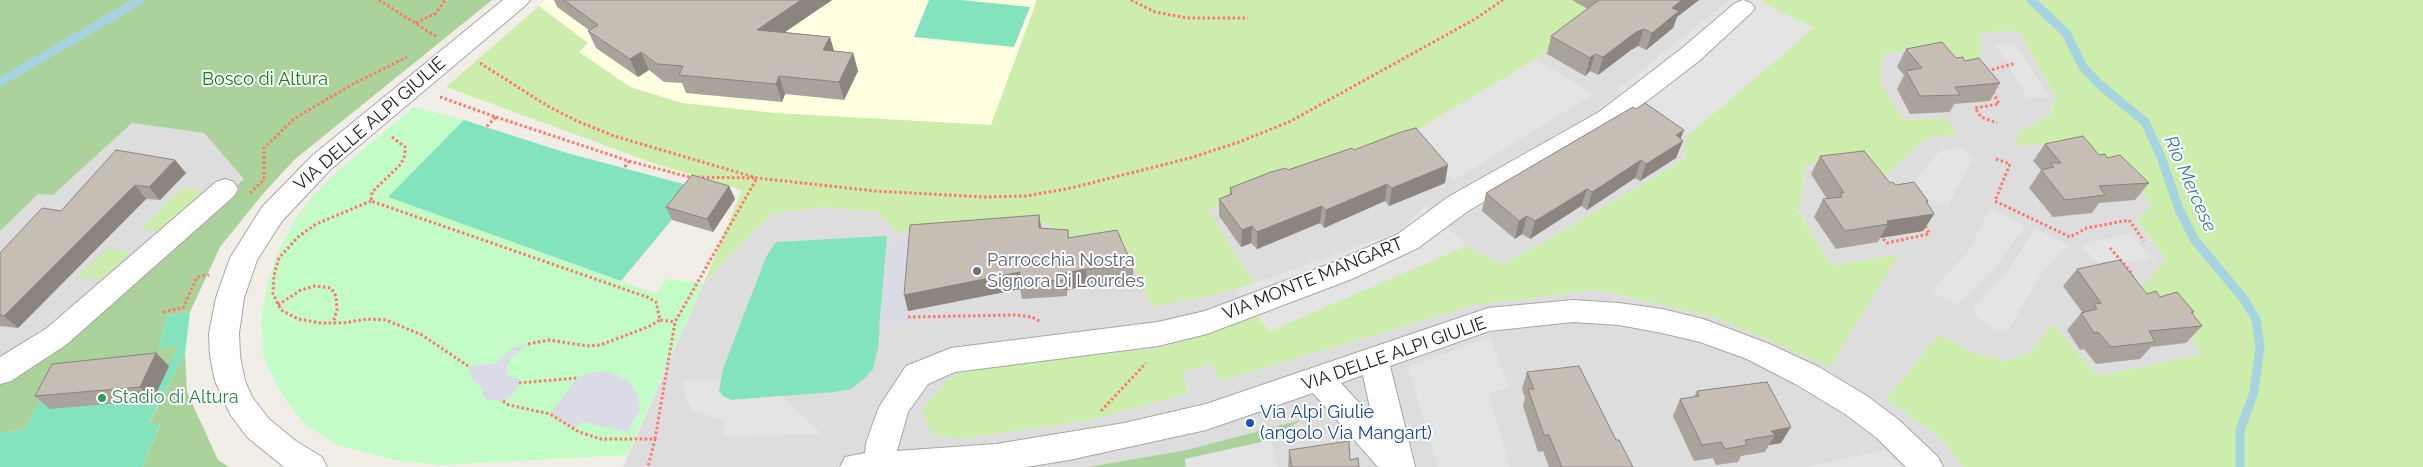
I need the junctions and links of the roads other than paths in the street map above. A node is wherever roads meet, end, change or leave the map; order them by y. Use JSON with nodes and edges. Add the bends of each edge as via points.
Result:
{"nodes":[{"id":1,"x":518,"y":0,"type":"edge"},
{"id":2,"x":1743,"y":8,"type":"dead end"},
{"id":3,"x":225,"y":188,"type":"dead end"},
{"id":4,"x":1374,"y":359,"type":"junction"},
{"id":5,"x":0,"y":372,"type":"edge"},
{"id":6,"x":1319,"y":379,"type":"junction"},
{"id":7,"x":868,"y":466,"type":"edge"},
{"id":8,"x":312,"y":467,"type":"edge"},
{"id":9,"x":1398,"y":467,"type":"edge"},
{"id":10,"x":1927,"y":467,"type":"edge"}],
"edges":[{"from":1,"to":8,"type":"street","name":"VIA DELLE ALPI GIULIE","via":[[322,162],[272,214],[244,258],[230,298],[224,333],[230,380],[241,405],[258,428],[285,451]]},
{"from":2,"to":7,"type":"street","name":"VIA MONTE MANGART","via":[[1690,56],[1608,118],[1458,204],[1408,241],[1269,300],[1208,322],[1158,334],[951,360],[917,375],[894,407],[882,444]]},
{"from":3,"to":5,"type":"street","via":[[57,336]]},
{"from":4,"to":6,"type":"street","name":"VIA DELLE ALPI GIULIE"},
{"from":4,"to":9,"type":"street"},
{"from":4,"to":10,"type":"street","name":"VIA DELLE ALPI GIULIE","via":[[1488,320],[1582,311],[1662,321],[1704,331],[1757,351],[1808,376],[1872,417]]},
{"from":6,"to":7,"type":"street","name":"VIA DELLE ALPI GIULIE","via":[[1206,417],[1069,447],[996,458]]},
{"from":6,"to":9,"type":"street"}]}
